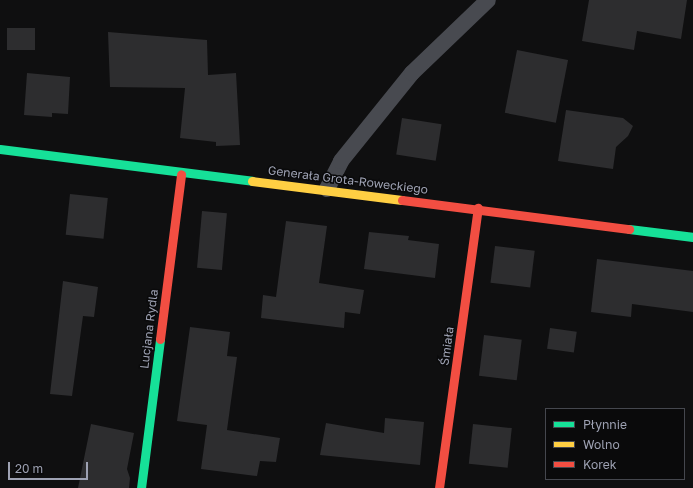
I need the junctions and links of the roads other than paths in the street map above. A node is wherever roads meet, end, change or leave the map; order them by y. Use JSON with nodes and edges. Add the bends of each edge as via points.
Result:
{"nodes":[{"id":1,"x":488,"y":0,"type":"edge"},
{"id":2,"x":0,"y":149,"type":"edge"},
{"id":3,"x":181,"y":174,"type":"junction"},
{"id":4,"x":327,"y":189,"type":"junction"},
{"id":5,"x":478,"y":208,"type":"junction"},
{"id":6,"x":693,"y":236,"type":"edge"},
{"id":7,"x":141,"y":488,"type":"edge"},
{"id":8,"x":439,"y":488,"type":"edge"}],
"edges":[{"from":1,"to":4,"type":"lane","via":[[412,73],[341,161]]},
{"from":2,"to":3,"type":"street","name":"Generała Grota-Roweckiego"},
{"from":3,"to":4,"type":"street","name":"Generała Grota-Roweckiego"},
{"from":3,"to":7,"type":"street","name":"Lucjana Rydla"},
{"from":4,"to":5,"type":"street","name":"Generała Grota-Roweckiego"},
{"from":5,"to":6,"type":"street","name":"Generała Grota-Roweckiego"},
{"from":5,"to":8,"type":"street","name":"Śmiała"}]}
